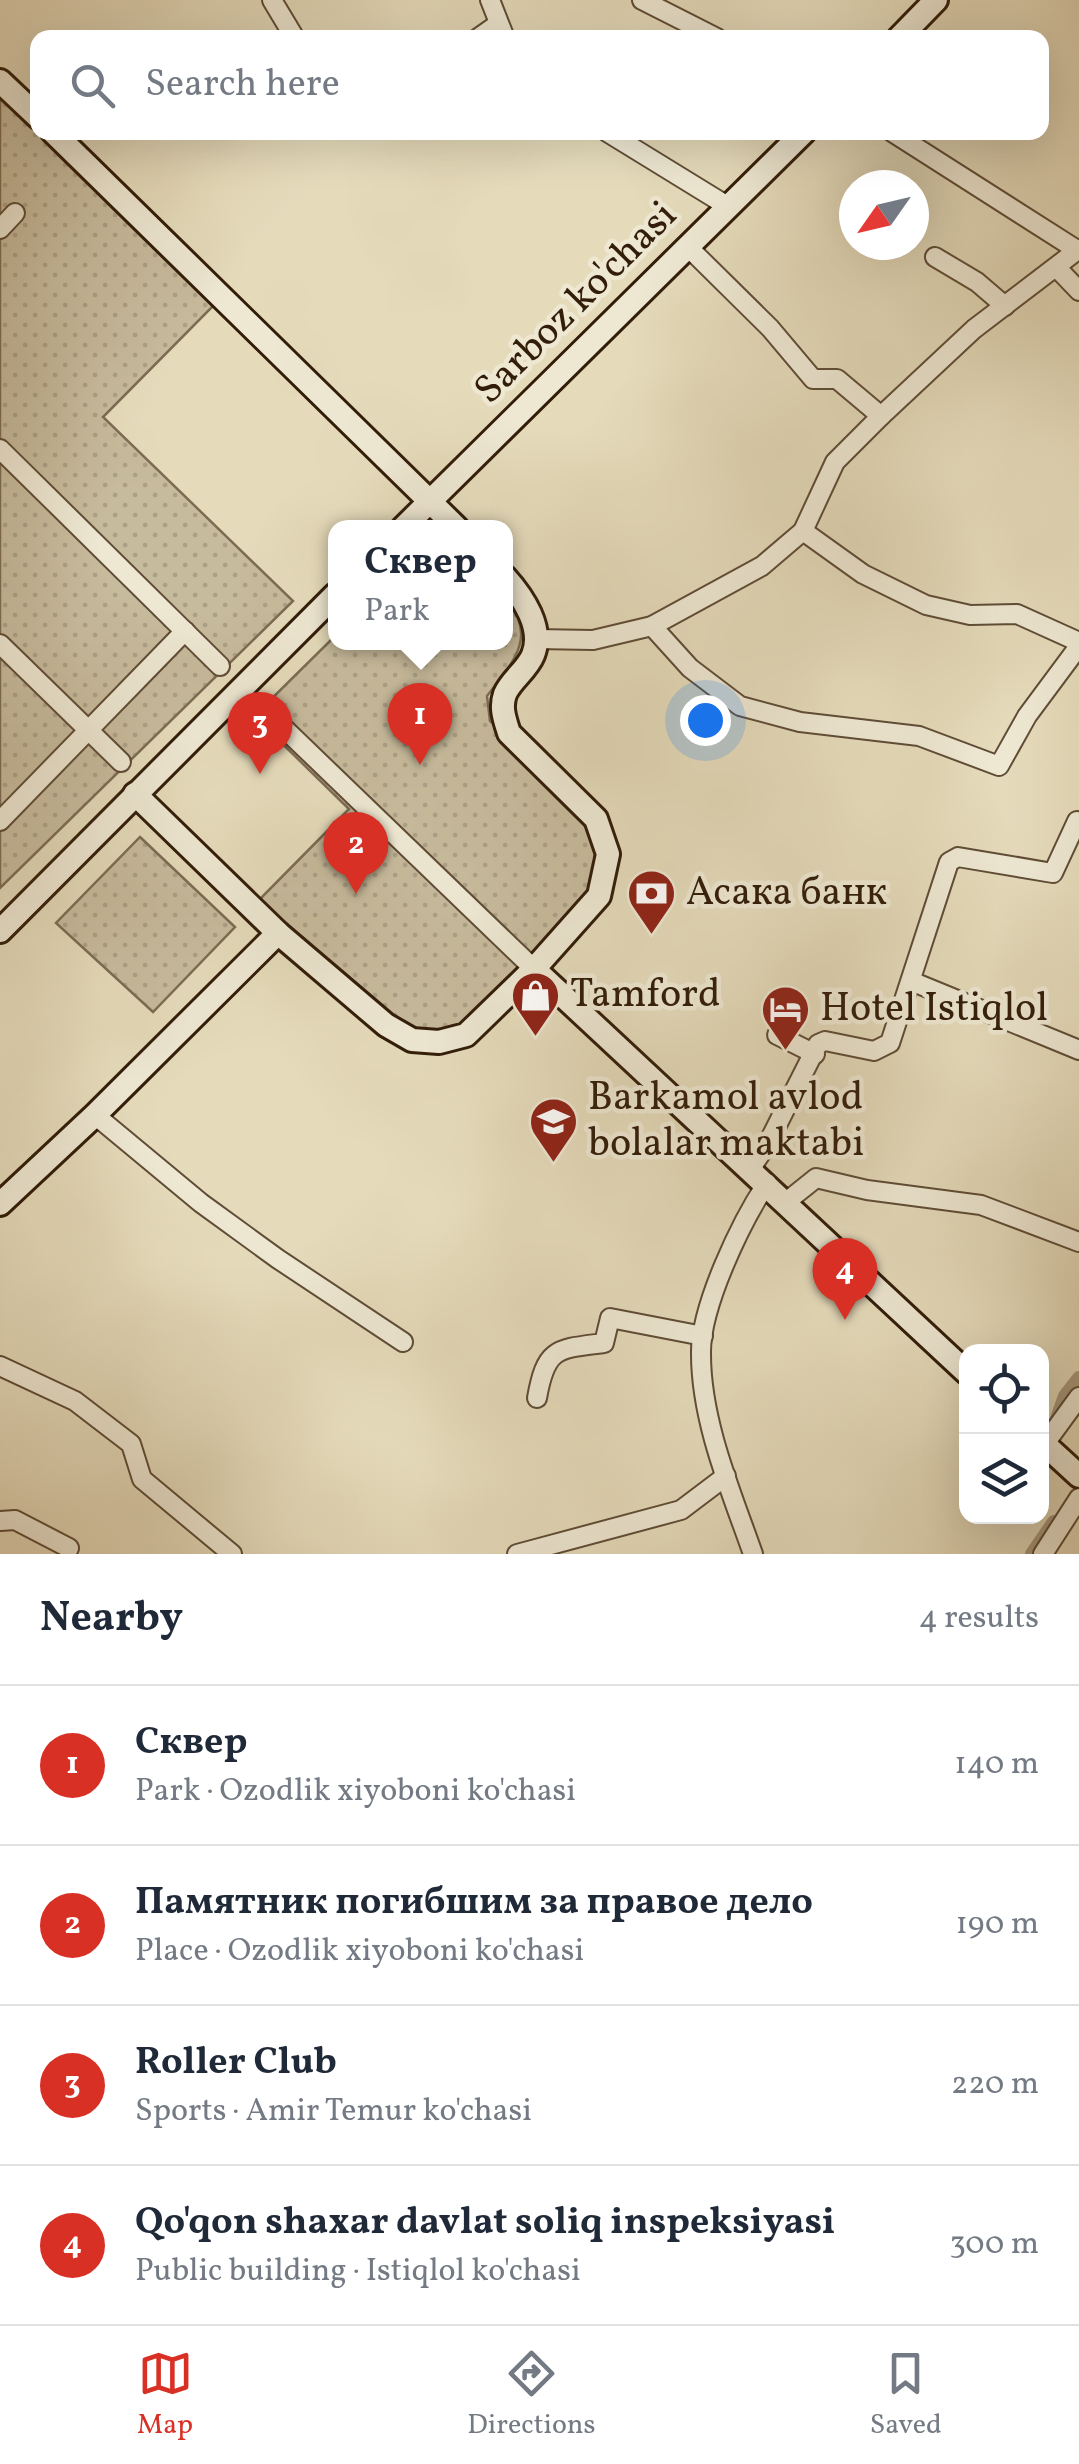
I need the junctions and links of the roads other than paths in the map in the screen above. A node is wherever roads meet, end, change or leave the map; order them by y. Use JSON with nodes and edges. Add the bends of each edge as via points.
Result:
{"nodes":[{"id":1,"x":272,"y":0,"type":"edge"},
{"id":2,"x":490,"y":0,"type":"edge"},
{"id":3,"x":642,"y":0,"type":"edge"},
{"id":4,"x":936,"y":0,"type":"edge"},
{"id":5,"x":289,"y":30,"type":"edge"},
{"id":6,"x":502,"y":30,"type":"edge"},
{"id":7,"x":701,"y":30,"type":"edge"},
{"id":8,"x":907,"y":30,"type":"edge"},
{"id":9,"x":0,"y":81,"type":"edge"},
{"id":10,"x":30,"y":109,"type":"edge"},
{"id":11,"x":61,"y":140,"type":"edge"},
{"id":12,"x":620,"y":140,"type":"edge"},
{"id":13,"x":796,"y":140,"type":"edge"},
{"id":14,"x":905,"y":140,"type":"edge"},
{"id":15,"x":729,"y":208,"type":"junction"},
{"id":16,"x":15,"y":213,"type":"dead end"},
{"id":17,"x":0,"y":229,"type":"edge"},
{"id":18,"x":688,"y":247,"type":"junction"},
{"id":19,"x":1078,"y":250,"type":"edge"},
{"id":20,"x":935,"y":257,"type":"dead end"},
{"id":21,"x":1056,"y":268,"type":"junction"},
{"id":22,"x":1079,"y":292,"type":"edge"},
{"id":23,"x":1005,"y":306,"type":"junction"},
{"id":24,"x":881,"y":416,"type":"junction"},
{"id":25,"x":0,"y":449,"type":"edge"},
{"id":26,"x":431,"y":500,"type":"junction"},
{"id":27,"x":411,"y":520,"type":"edge"},
{"id":28,"x":450,"y":520,"type":"edge"},
{"id":29,"x":803,"y":531,"type":"junction"},
{"id":30,"x":513,"y":587,"type":"edge"},
{"id":31,"x":328,"y":602,"type":"edge"},
{"id":32,"x":652,"y":626,"type":"junction"},
{"id":33,"x":185,"y":631,"type":"junction"},
{"id":34,"x":536,"y":638,"type":"junction"},
{"id":35,"x":0,"y":644,"type":"edge"},
{"id":36,"x":1079,"y":644,"type":"edge"},
{"id":37,"x":220,"y":666,"type":"dead end"},
{"id":38,"x":263,"y":708,"type":"dead end"},
{"id":39,"x":87,"y":730,"type":"junction"},
{"id":40,"x":121,"y":762,"type":"dead end"},
{"id":41,"x":134,"y":794,"type":"junction"},
{"id":42,"x":0,"y":821,"type":"edge"},
{"id":43,"x":1078,"y":821,"type":"edge"},
{"id":44,"x":0,"y":932,"type":"edge"},
{"id":45,"x":278,"y":933,"type":"junction"},
{"id":46,"x":534,"y":969,"type":"junction"},
{"id":47,"x":911,"y":981,"type":"junction"},
{"id":48,"x":776,"y":1034,"type":"dead end"},
{"id":49,"x":1079,"y":1050,"type":"edge"},
{"id":50,"x":815,"y":1054,"type":"junction"},
{"id":51,"x":96,"y":1116,"type":"junction"},
{"id":52,"x":759,"y":1176,"type":"junction"},
{"id":53,"x":786,"y":1202,"type":"junction"},
{"id":54,"x":0,"y":1204,"type":"edge"},
{"id":55,"x":1079,"y":1242,"type":"edge"},
{"id":56,"x":703,"y":1336,"type":"junction"},
{"id":57,"x":404,"y":1342,"type":"dead end"},
{"id":58,"x":959,"y":1365,"type":"edge"},
{"id":59,"x":0,"y":1366,"type":"edge"},
{"id":60,"x":1079,"y":1397,"type":"edge"},
{"id":61,"x":537,"y":1398,"type":"dead end"},
{"id":62,"x":1049,"y":1436,"type":"edge"},
{"id":63,"x":1049,"y":1449,"type":"edge"},
{"id":64,"x":726,"y":1476,"type":"junction"},
{"id":65,"x":1079,"y":1476,"type":"edge"},
{"id":66,"x":1079,"y":1498,"type":"edge"},
{"id":67,"x":0,"y":1521,"type":"edge"},
{"id":68,"x":69,"y":1548,"type":"dead end"},
{"id":69,"x":211,"y":1548,"type":"edge"},
{"id":70,"x":232,"y":1554,"type":"edge"},
{"id":71,"x":517,"y":1554,"type":"edge"},
{"id":72,"x":753,"y":1554,"type":"edge"},
{"id":73,"x":1043,"y":1554,"type":"edge"}],
"edges":[{"from":1,"to":5,"type":"street"},
{"from":2,"to":6,"type":"street"},
{"from":3,"to":7,"type":"street"},
{"from":4,"to":8,"type":"main road"},
{"from":9,"to":10,"type":"main road"},
{"from":11,"to":26,"type":"main road"},
{"from":12,"to":15,"type":"street"},
{"from":13,"to":15,"type":"main road","name":"Sarboz ko'chasi"},
{"from":14,"to":19,"type":"street"},
{"from":15,"to":18,"type":"main road","name":"Sarboz ko'chasi"},
{"from":16,"to":17,"type":"street"},
{"from":18,"to":24,"type":"street","via":[[814,379],[837,379]]},
{"from":18,"to":26,"type":"main road","name":"Sarboz ko'chasi"},
{"from":19,"to":21,"type":"street"},
{"from":20,"to":23,"type":"street"},
{"from":21,"to":22,"type":"street"},
{"from":21,"to":23,"type":"street"},
{"from":23,"to":24,"type":"street"},
{"from":24,"to":29,"type":"street","via":[[836,462]]},
{"from":25,"to":33,"type":"street"},
{"from":26,"to":27,"type":"main road","name":"Sarboz ko'chasi"},
{"from":26,"to":28,"type":"main road"},
{"from":29,"to":32,"type":"street","via":[[762,566]]},
{"from":29,"to":36,"type":"street","via":[[863,574],[926,605],[970,615],[1017,614]]},
{"from":30,"to":34,"type":"main road"},
{"from":31,"to":41,"type":"main road"},
{"from":32,"to":34,"type":"street","via":[[593,640]]},
{"from":32,"to":36,"type":"street","via":[[690,668],[740,706],[800,722],[918,736],[999,766]]},
{"from":33,"to":37,"type":"street"},
{"from":33,"to":39,"type":"street"},
{"from":34,"to":46,"type":"main road","via":[[532,656],[505,694],[502,714],[510,733],[596,819],[608,854],[599,896]]},
{"from":35,"to":39,"type":"street"},
{"from":38,"to":46,"type":"street"},
{"from":39,"to":40,"type":"street"},
{"from":39,"to":42,"type":"street"},
{"from":41,"to":44,"type":"main road"},
{"from":41,"to":45,"type":"main road"},
{"from":43,"to":47,"type":"street","via":[[1053,874],[952,859]]},
{"from":45,"to":46,"type":"main road","via":[[412,1040],[466,1034]]},
{"from":45,"to":51,"type":"main road"},
{"from":46,"to":52,"type":"main road"},
{"from":47,"to":49,"type":"street"},
{"from":47,"to":50,"type":"street","via":[[884,1048],[825,1041]]},
{"from":48,"to":50,"type":"street"},
{"from":50,"to":52,"type":"street","via":[[768,1143]]},
{"from":51,"to":54,"type":"main road"},
{"from":51,"to":57,"type":"street","via":[[278,1260]]},
{"from":52,"to":53,"type":"main road"},
{"from":52,"to":56,"type":"street"},
{"from":53,"to":55,"type":"street","via":[[816,1178],[981,1205]]},
{"from":53,"to":58,"type":"main road"},
{"from":56,"to":61,"type":"street","via":[[610,1318],[604,1342],[561,1348],[542,1368]]},
{"from":56,"to":64,"type":"street","via":[[709,1412]]},
{"from":59,"to":69,"type":"street","via":[[74,1401],[131,1444],[142,1480]]},
{"from":60,"to":62,"type":"street"},
{"from":63,"to":65,"type":"main road"},
{"from":64,"to":71,"type":"street","via":[[681,1510]]},
{"from":64,"to":72,"type":"street"},
{"from":66,"to":73,"type":"street"},
{"from":67,"to":68,"type":"street","via":[[16,1520]]},
{"from":69,"to":70,"type":"street"}]}
